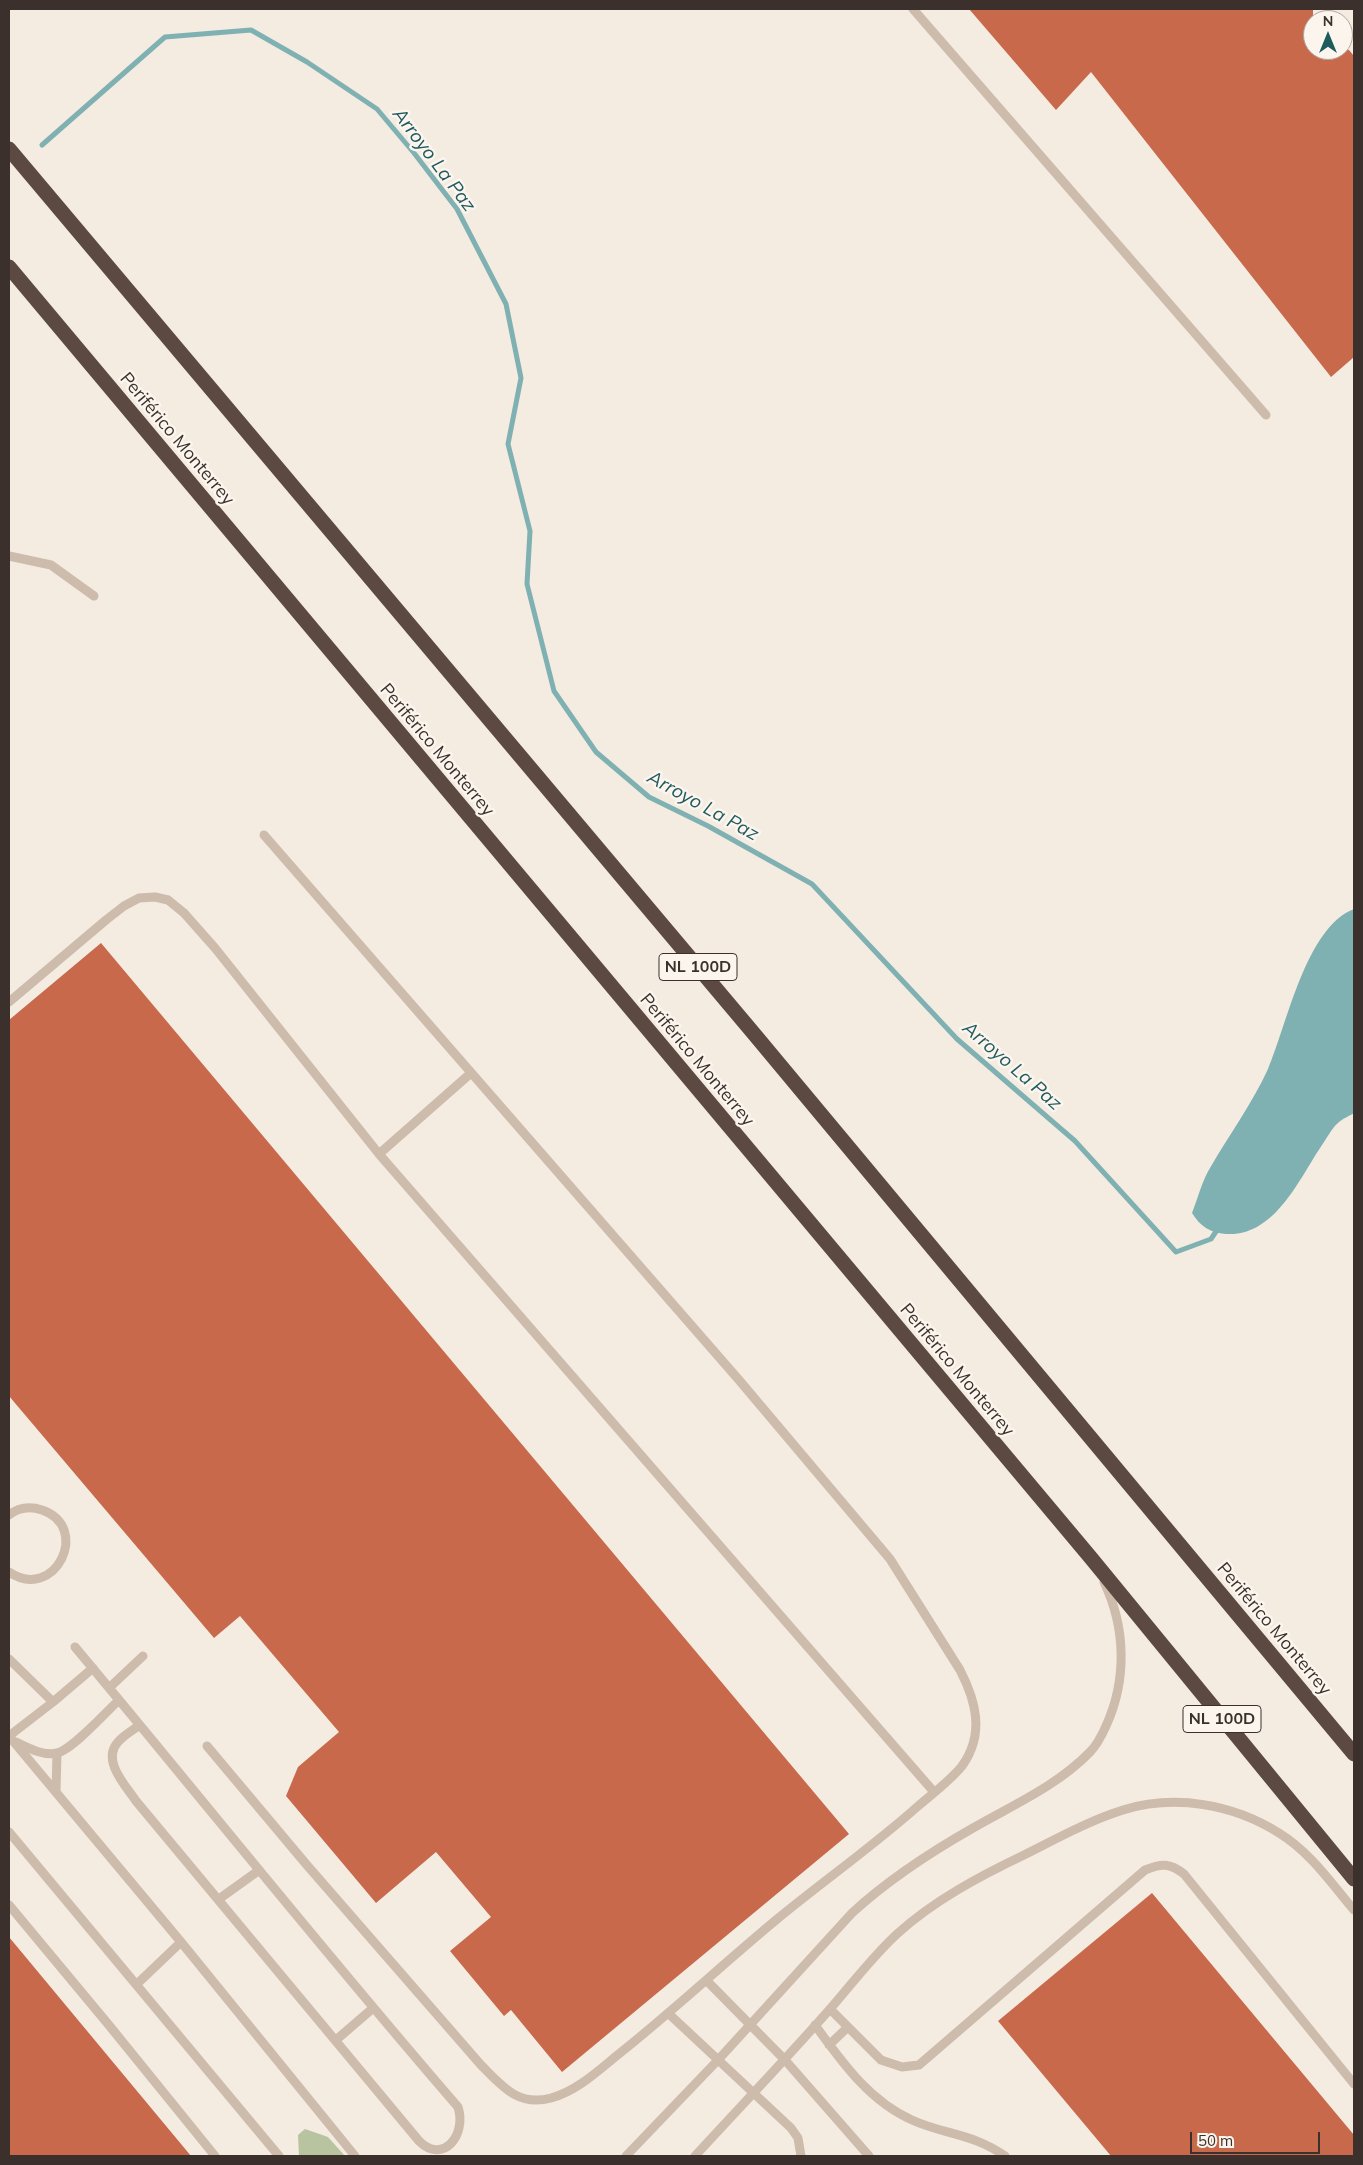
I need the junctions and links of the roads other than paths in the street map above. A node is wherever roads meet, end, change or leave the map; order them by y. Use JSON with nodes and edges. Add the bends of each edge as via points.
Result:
{"nodes":[{"id":1,"x":913,"y":9,"type":"edge"},
{"id":2,"x":9,"y":149,"type":"edge"},
{"id":3,"x":9,"y":268,"type":"edge"},
{"id":4,"x":1266,"y":416,"type":"dead end"},
{"id":5,"x":9,"y":556,"type":"edge"},
{"id":6,"x":94,"y":596,"type":"dead end"},
{"id":7,"x":264,"y":835,"type":"dead end"},
{"id":8,"x":9,"y":1002,"type":"edge"},
{"id":9,"x":471,"y":1072,"type":"junction"},
{"id":10,"x":379,"y":1154,"type":"junction"},
{"id":11,"x":10,"y":1513,"type":"edge"},
{"id":12,"x":1090,"y":1558,"type":"junction"},
{"id":13,"x":9,"y":1572,"type":"edge"},
{"id":14,"x":75,"y":1647,"type":"dead end"},
{"id":15,"x":143,"y":1656,"type":"dead end"},
{"id":16,"x":9,"y":1659,"type":"edge"},
{"id":17,"x":93,"y":1668,"type":"junction"},
{"id":18,"x":109,"y":1688,"type":"junction"},
{"id":19,"x":119,"y":1700,"type":"junction"},
{"id":20,"x":53,"y":1702,"type":"junction"},
{"id":21,"x":140,"y":1725,"type":"junction"},
{"id":22,"x":10,"y":1738,"type":"edge"},
{"id":23,"x":208,"y":1746,"type":"dead end"},
{"id":24,"x":57,"y":1753,"type":"junction"},
{"id":25,"x":1354,"y":1754,"type":"edge"},
{"id":26,"x":56,"y":1792,"type":"junction"},
{"id":27,"x":934,"y":1792,"type":"junction"},
{"id":28,"x":9,"y":1832,"type":"edge"},
{"id":29,"x":258,"y":1871,"type":"junction"},
{"id":30,"x":1354,"y":1879,"type":"edge"},
{"id":31,"x":219,"y":1899,"type":"junction"},
{"id":32,"x":9,"y":1905,"type":"edge"},
{"id":33,"x":1354,"y":1910,"type":"edge"},
{"id":34,"x":181,"y":1942,"type":"junction"},
{"id":35,"x":706,"y":1982,"type":"junction"},
{"id":36,"x":137,"y":1984,"type":"junction"},
{"id":37,"x":372,"y":2009,"type":"junction"},
{"id":38,"x":830,"y":2009,"type":"junction"},
{"id":39,"x":668,"y":2014,"type":"junction"},
{"id":40,"x":750,"y":2025,"type":"junction"},
{"id":41,"x":815,"y":2026,"type":"junction"},
{"id":42,"x":848,"y":2027,"type":"junction"},
{"id":43,"x":336,"y":2040,"type":"junction"},
{"id":44,"x":829,"y":2045,"type":"junction"},
{"id":45,"x":718,"y":2060,"type":"junction"},
{"id":46,"x":785,"y":2060,"type":"junction"},
{"id":47,"x":1354,"y":2084,"type":"edge"},
{"id":48,"x":754,"y":2093,"type":"junction"},
{"id":49,"x":215,"y":2156,"type":"edge"},
{"id":50,"x":279,"y":2156,"type":"edge"},
{"id":51,"x":354,"y":2156,"type":"edge"},
{"id":52,"x":626,"y":2156,"type":"edge"},
{"id":53,"x":694,"y":2156,"type":"edge"},
{"id":54,"x":800,"y":2156,"type":"edge"},
{"id":55,"x":869,"y":2156,"type":"edge"},
{"id":56,"x":1004,"y":2156,"type":"edge"}],
"edges":[{"from":1,"to":4,"type":"lane"},
{"from":2,"to":25,"type":"highway","name":"Periférico Monterrey","number":"NL 100D","via":[[755,1035]]},
{"from":3,"to":12,"type":"highway","name":"Periférico Monterrey","number":"NL 100D"},
{"from":5,"to":6,"type":"lane","via":[[51,565]]},
{"from":7,"to":9,"type":"lane"},
{"from":8,"to":10,"type":"lane","via":[[124,906],[139,898],[168,900],[215,948]]},
{"from":9,"to":10,"type":"lane"},
{"from":9,"to":27,"type":"lane","via":[[890,1559],[960,1670],[977,1713],[974,1741],[962,1766]]},
{"from":10,"to":27,"type":"lane"},
{"from":11,"to":13,"type":"lane","via":[[37,1508],[54,1516],[64,1532],[66,1550],[58,1566],[42,1577],[23,1578]]},
{"from":12,"to":30,"type":"highway","name":"Periférico Monterrey","number":"NL 100D"},
{"from":12,"to":40,"type":"lane","via":[[1110,1595],[1118,1622],[1122,1656],[1111,1715],[1092,1751],[1056,1781],[920,1860],[871,1895]]},
{"from":14,"to":17,"type":"lane"},
{"from":15,"to":18,"type":"lane"},
{"from":16,"to":20,"type":"lane"},
{"from":17,"to":18,"type":"lane"},
{"from":17,"to":20,"type":"lane"},
{"from":18,"to":19,"type":"lane"},
{"from":19,"to":21,"type":"lane"},
{"from":19,"to":24,"type":"lane","via":[[73,1743]]},
{"from":20,"to":22,"type":"lane"},
{"from":21,"to":29,"type":"lane"},
{"from":21,"to":31,"type":"lane","via":[[117,1743],[113,1751],[117,1773],[136,1801]]},
{"from":22,"to":24,"type":"lane","via":[[34,1751]]},
{"from":22,"to":26,"type":"lane"},
{"from":23,"to":39,"type":"lane","via":[[319,1879],[507,2092],[536,2101],[568,2092]]},
{"from":24,"to":26,"type":"lane"},
{"from":26,"to":34,"type":"lane"},
{"from":27,"to":35,"type":"lane","via":[[774,1921]]},
{"from":28,"to":36,"type":"lane"},
{"from":29,"to":31,"type":"lane"},
{"from":29,"to":37,"type":"lane"},
{"from":31,"to":43,"type":"lane"},
{"from":32,"to":49,"type":"lane"},
{"from":33,"to":38,"type":"lane","via":[[1310,1857],[1263,1824],[1209,1805],[1144,1805],[1079,1828],[955,1892],[898,1933]]},
{"from":34,"to":36,"type":"lane"},
{"from":34,"to":51,"type":"lane"},
{"from":35,"to":39,"type":"lane"},
{"from":35,"to":40,"type":"lane"},
{"from":36,"to":50,"type":"lane"},
{"from":37,"to":43,"type":"lane"},
{"from":37,"to":43,"type":"lane","via":[[458,2107],[460,2128],[448,2146],[429,2149],[422,2145]]},
{"from":38,"to":41,"type":"lane"},
{"from":38,"to":42,"type":"lane"},
{"from":39,"to":45,"type":"lane"},
{"from":40,"to":45,"type":"lane"},
{"from":40,"to":46,"type":"lane"},
{"from":41,"to":44,"type":"lane"},
{"from":41,"to":46,"type":"lane"},
{"from":42,"to":44,"type":"lane"},
{"from":42,"to":47,"type":"lane","via":[[881,2060],[902,2067],[919,2065],[1145,1870],[1173,1866],[1184,1874]]},
{"from":44,"to":56,"type":"lane","via":[[878,2100],[896,2112],[914,2121],[973,2139]]},
{"from":45,"to":48,"type":"lane"},
{"from":45,"to":52,"type":"lane"},
{"from":46,"to":48,"type":"lane"},
{"from":46,"to":55,"type":"lane"},
{"from":48,"to":53,"type":"lane"},
{"from":48,"to":54,"type":"lane","via":[[791,2128],[798,2138]]}]}
